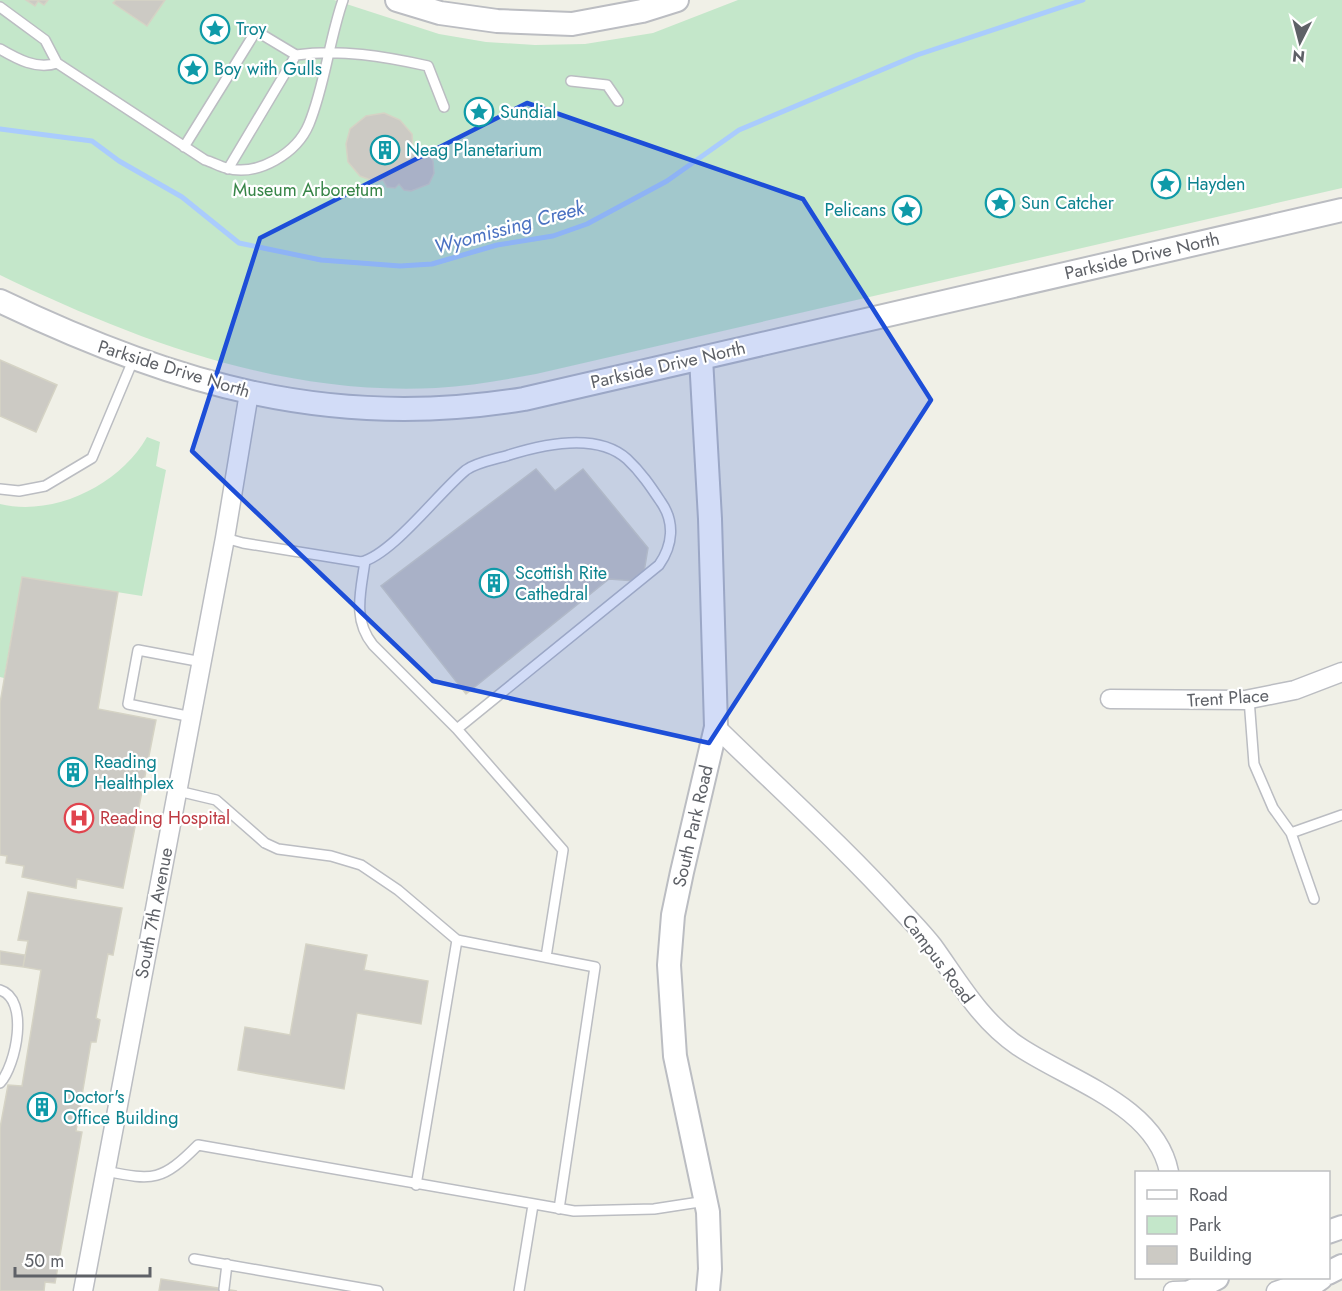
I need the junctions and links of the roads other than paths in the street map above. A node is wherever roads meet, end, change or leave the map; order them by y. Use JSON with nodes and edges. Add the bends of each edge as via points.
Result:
{"nodes":[{"id":1,"x":343,"y":0,"type":"edge"},
{"id":2,"x":397,"y":0,"type":"edge"},
{"id":3,"x":677,"y":0,"type":"edge"},
{"id":4,"x":0,"y":7,"type":"edge"},
{"id":5,"x":0,"y":49,"type":"edge"},
{"id":6,"x":328,"y":51,"type":"junction"},
{"id":7,"x":296,"y":55,"type":"junction"},
{"id":8,"x":57,"y":63,"type":"junction"},
{"id":9,"x":571,"y":81,"type":"dead end"},
{"id":10,"x":618,"y":101,"type":"dead end"},
{"id":11,"x":444,"y":107,"type":"dead end"},
{"id":12,"x":184,"y":147,"type":"junction"},
{"id":13,"x":228,"y":169,"type":"junction"},
{"id":14,"x":1342,"y":210,"type":"edge"},
{"id":15,"x":0,"y":301,"type":"edge"},
{"id":16,"x":134,"y":358,"type":"junction"},
{"id":17,"x":701,"y":358,"type":"junction"},
{"id":18,"x":249,"y":393,"type":"junction"},
{"id":19,"x":0,"y":489,"type":"edge"},
{"id":20,"x":225,"y":538,"type":"junction"},
{"id":21,"x":365,"y":561,"type":"junction"},
{"id":22,"x":202,"y":662,"type":"junction"},
{"id":23,"x":1342,"y":672,"type":"edge"},
{"id":24,"x":1110,"y":699,"type":"dead end"},
{"id":25,"x":1249,"y":699,"type":"junction"},
{"id":26,"x":192,"y":717,"type":"junction"},
{"id":27,"x":716,"y":727,"type":"junction"},
{"id":28,"x":457,"y":729,"type":"junction"},
{"id":29,"x":178,"y":791,"type":"junction"},
{"id":30,"x":1342,"y":815,"type":"edge"},
{"id":31,"x":1291,"y":833,"type":"junction"},
{"id":32,"x":1314,"y":899,"type":"dead end"},
{"id":33,"x":457,"y":940,"type":"junction"},
{"id":34,"x":546,"y":957,"type":"junction"},
{"id":35,"x":0,"y":990,"type":"edge"},
{"id":36,"x":0,"y":1083,"type":"edge"},
{"id":37,"x":106,"y":1171,"type":"junction"},
{"id":38,"x":1168,"y":1171,"type":"edge"},
{"id":39,"x":416,"y":1185,"type":"junction"},
{"id":40,"x":706,"y":1201,"type":"junction"},
{"id":41,"x":533,"y":1205,"type":"junction"},
{"id":42,"x":560,"y":1209,"type":"junction"},
{"id":43,"x":194,"y":1259,"type":"dead end"},
{"id":44,"x":228,"y":1264,"type":"junction"},
{"id":45,"x":1214,"y":1279,"type":"edge"},
{"id":46,"x":1311,"y":1279,"type":"edge"},
{"id":47,"x":1320,"y":1279,"type":"edge"},
{"id":48,"x":1191,"y":1288,"type":"edge"},
{"id":49,"x":224,"y":1289,"type":"dead end"},
{"id":50,"x":83,"y":1291,"type":"edge"},
{"id":51,"x":378,"y":1291,"type":"edge"},
{"id":52,"x":519,"y":1291,"type":"edge"},
{"id":53,"x":708,"y":1291,"type":"edge"},
{"id":54,"x":1276,"y":1291,"type":"edge"},
{"id":55,"x":1303,"y":1291,"type":"edge"}],
"edges":[{"from":1,"to":6,"type":"lane"},
{"from":2,"to":3,"type":"street","via":[[440,13],[497,21],[572,24]]},
{"from":4,"to":8,"type":"lane","via":[[45,40]]},
{"from":5,"to":8,"type":"lane","via":[[32,64]]},
{"from":6,"to":7,"type":"lane"},
{"from":6,"to":11,"type":"lane","via":[[382,56],[428,66]]},
{"from":6,"to":13,"type":"lane","via":[[309,125],[296,145],[262,167]]},
{"from":7,"to":12,"type":"lane","via":[[256,31]]},
{"from":7,"to":13,"type":"lane"},
{"from":8,"to":12,"type":"lane"},
{"from":9,"to":10,"type":"lane","via":[[607,85]]},
{"from":12,"to":13,"type":"lane"},
{"from":14,"to":17,"type":"street","name":"Parkside Drive North"},
{"from":15,"to":16,"type":"street","name":"Parkside Drive North","via":[[82,340]]},
{"from":16,"to":18,"type":"street","name":"Parkside Drive North"},
{"from":16,"to":19,"type":"lane","via":[[93,458],[45,486],[19,491]]},
{"from":17,"to":18,"type":"street","name":"Parkside Drive North","via":[[524,399],[450,409],[359,409]]},
{"from":17,"to":27,"type":"street","name":"South Park Road"},
{"from":18,"to":20,"type":"street","name":"South 7th Avenue"},
{"from":20,"to":21,"type":"lane"},
{"from":20,"to":22,"type":"street","name":"South 7th Avenue"},
{"from":21,"to":28,"type":"lane","via":[[358,608],[363,630]]},
{"from":21,"to":28,"type":"lane","via":[[389,544],[469,468],[561,444],[589,442],[625,458],[664,506],[670,519],[670,543],[659,565]]},
{"from":22,"to":26,"type":"street","name":"South 7th Avenue"},
{"from":22,"to":26,"type":"lane","via":[[138,650],[132,682],[128,704]]},
{"from":23,"to":25,"type":"street","name":"Trent Place","via":[[1295,690]]},
{"from":24,"to":25,"type":"street","name":"Trent Place"},
{"from":25,"to":31,"type":"lane","via":[[1254,764],[1273,808]]},
{"from":26,"to":29,"type":"street","name":"South 7th Avenue"},
{"from":27,"to":38,"type":"street","name":"Campus Road","via":[[898,906],[931,944],[974,1006],[998,1030],[1130,1114],[1153,1135]]},
{"from":27,"to":40,"type":"street","name":"South Park Road","via":[[682,872],[669,965],[675,1056]]},
{"from":28,"to":34,"type":"lane","via":[[563,850]]},
{"from":29,"to":33,"type":"lane","via":[[216,800],[265,843],[278,849],[331,856],[361,865],[398,890]]},
{"from":29,"to":37,"type":"street","name":"South 7th Avenue"},
{"from":30,"to":31,"type":"lane"},
{"from":31,"to":32,"type":"lane"},
{"from":33,"to":34,"type":"lane"},
{"from":33,"to":39,"type":"lane"},
{"from":34,"to":42,"type":"lane","via":[[595,967]]},
{"from":35,"to":36,"type":"lane","via":[[12,997],[18,1009],[11,1062]]},
{"from":37,"to":39,"type":"lane","via":[[136,1177],[159,1176],[198,1145]]},
{"from":37,"to":50,"type":"street","name":"South 7th Avenue"},
{"from":39,"to":41,"type":"lane"},
{"from":40,"to":42,"type":"lane","via":[[623,1210]]},
{"from":40,"to":53,"type":"street","name":"South Park Road","via":[[710,1230]]},
{"from":41,"to":42,"type":"lane"},
{"from":41,"to":52,"type":"lane"},
{"from":43,"to":44,"type":"lane"},
{"from":44,"to":49,"type":"lane"},
{"from":44,"to":51,"type":"lane"},
{"from":45,"to":48,"type":"street"},
{"from":46,"to":54,"type":"street"},
{"from":47,"to":55,"type":"street"}]}
